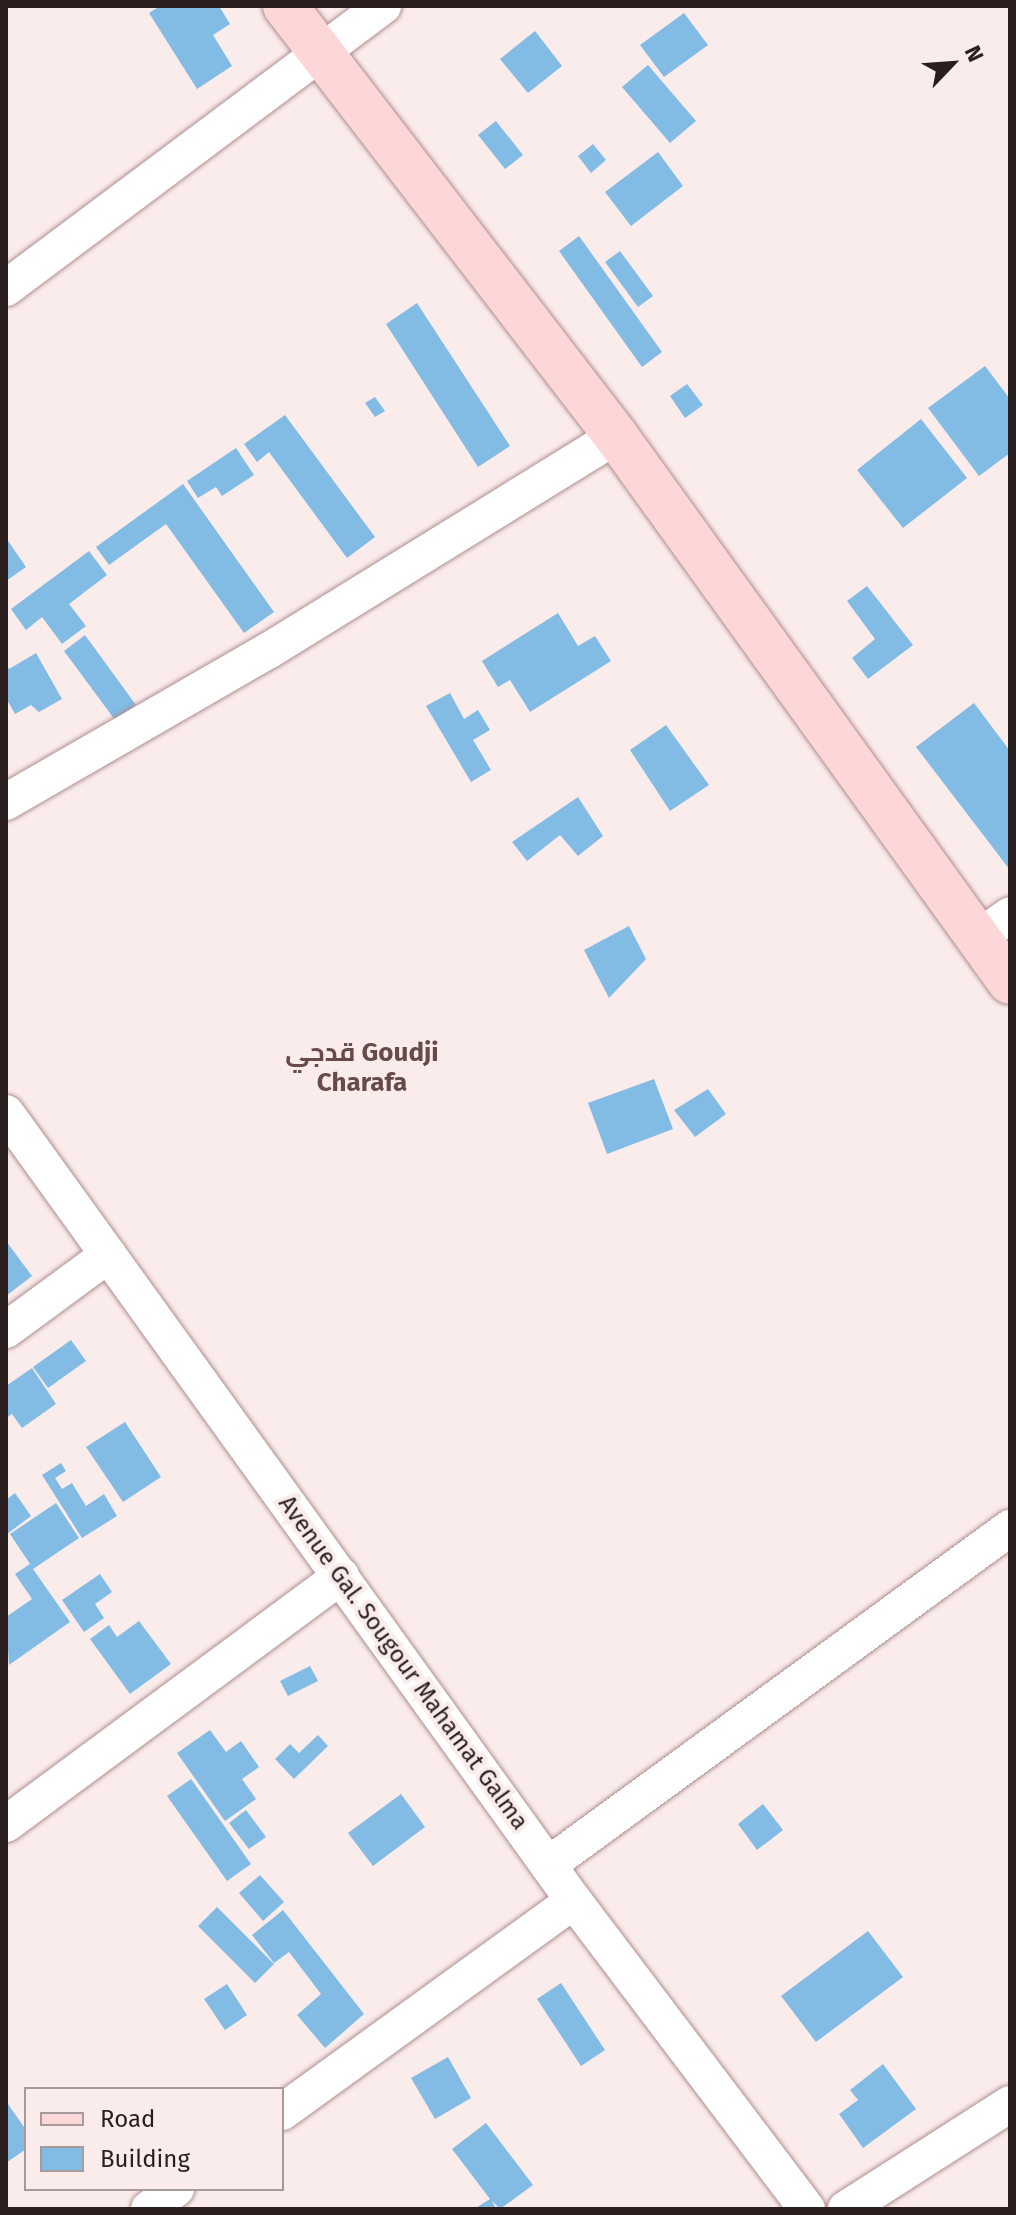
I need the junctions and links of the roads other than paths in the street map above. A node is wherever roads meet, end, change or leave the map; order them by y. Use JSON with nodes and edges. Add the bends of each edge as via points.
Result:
{"nodes":[{"id":1,"x":285,"y":6,"type":"edge"},
{"id":2,"x":383,"y":6,"type":"edge"},
{"id":3,"x":318,"y":53,"type":"junction"},
{"id":4,"x":6,"y":288,"type":"edge"},
{"id":5,"x":616,"y":436,"type":"junction"},
{"id":6,"x":6,"y":802,"type":"edge"},
{"id":7,"x":994,"y":926,"type":"edge"},
{"id":8,"x":1010,"y":982,"type":"edge"},
{"id":9,"x":6,"y":1113,"type":"edge"},
{"id":10,"x":108,"y":1255,"type":"junction"},
{"id":11,"x":6,"y":1330,"type":"edge"},
{"id":12,"x":1010,"y":1528,"type":"edge"},
{"id":13,"x":341,"y":1576,"type":"junction"},
{"id":14,"x":6,"y":1824,"type":"edge"},
{"id":15,"x":548,"y":1865,"type":"junction"},
{"id":16,"x":574,"y":1901,"type":"junction"},
{"id":17,"x":1010,"y":2104,"type":"edge"},
{"id":18,"x":284,"y":2111,"type":"edge"},
{"id":19,"x":173,"y":2191,"type":"edge"},
{"id":20,"x":149,"y":2209,"type":"edge"},
{"id":21,"x":807,"y":2209,"type":"edge"},
{"id":22,"x":846,"y":2209,"type":"edge"}],
"edges":[{"from":1,"to":3,"type":"main road"},
{"from":2,"to":3,"type":"street"},
{"from":3,"to":4,"type":"street"},
{"from":3,"to":5,"type":"main road"},
{"from":5,"to":6,"type":"street","via":[[268,651]]},
{"from":5,"to":7,"type":"main road"},
{"from":7,"to":8,"type":"main road"},
{"from":9,"to":10,"type":"street","name":"Avenue Gal. Sougour Mahamat Galma"},
{"from":10,"to":11,"type":"street"},
{"from":10,"to":13,"type":"street","name":"Avenue Gal. Sougour Mahamat Galma"},
{"from":12,"to":15,"type":"street"},
{"from":13,"to":14,"type":"street"},
{"from":13,"to":15,"type":"street","name":"Avenue Gal. Sougour Mahamat Galma"},
{"from":15,"to":16,"type":"street","name":"Avenue Gal. Sougour Mahamat Galma"},
{"from":16,"to":18,"type":"street"},
{"from":16,"to":21,"type":"street","name":"Avenue Gal. Sougour Mahamat Galma"},
{"from":17,"to":22,"type":"street"},
{"from":19,"to":20,"type":"street"}]}
